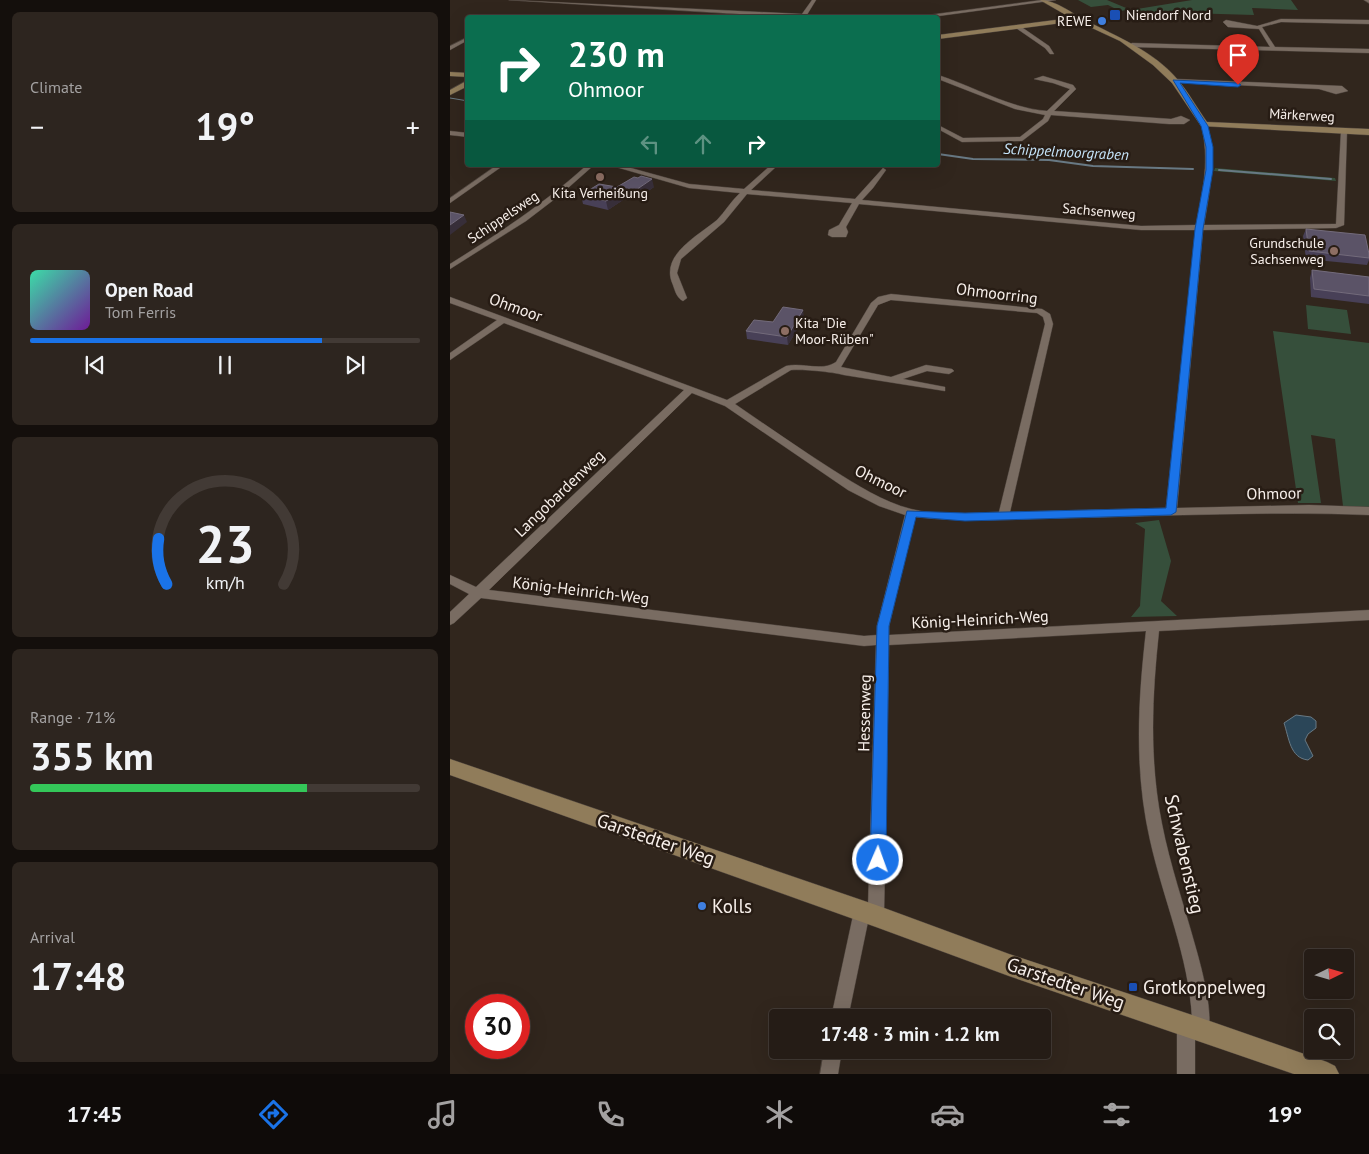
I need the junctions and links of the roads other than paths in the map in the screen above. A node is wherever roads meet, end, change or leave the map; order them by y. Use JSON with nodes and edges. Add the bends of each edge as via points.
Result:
{"nodes":[{"id":1,"x":510,"y":0,"type":"edge"},
{"id":2,"x":635,"y":0,"type":"edge"},
{"id":3,"x":814,"y":0,"type":"edge"},
{"id":4,"x":1054,"y":0,"type":"edge"},
{"id":5,"x":1366,"y":0,"type":"edge"},
{"id":6,"x":1044,"y":1,"type":"edge"},
{"id":7,"x":1369,"y":2,"type":"edge"},
{"id":8,"x":625,"y":7,"type":"junction"},
{"id":9,"x":767,"y":15,"type":"edge"},
{"id":10,"x":804,"y":15,"type":"edge"},
{"id":11,"x":932,"y":15,"type":"edge"},
{"id":12,"x":1078,"y":19,"type":"junction"},
{"id":13,"x":1369,"y":22,"type":"edge"},
{"id":14,"x":1243,"y":25,"type":"dead end"},
{"id":15,"x":1258,"y":26,"type":"junction"},
{"id":16,"x":1018,"y":27,"type":"junction"},
{"id":17,"x":940,"y":37,"type":"edge"},
{"id":18,"x":465,"y":40,"type":"edge"},
{"id":19,"x":1132,"y":45,"type":"junction"},
{"id":20,"x":450,"y":48,"type":"edge"},
{"id":21,"x":1273,"y":48,"type":"junction"},
{"id":22,"x":1369,"y":51,"type":"edge"},
{"id":23,"x":1052,"y":53,"type":"dead end"},
{"id":24,"x":450,"y":74,"type":"edge"},
{"id":25,"x":465,"y":76,"type":"edge"},
{"id":26,"x":940,"y":78,"type":"edge"},
{"id":27,"x":1054,"y":81,"type":"dead end"},
{"id":28,"x":1176,"y":81,"type":"junction"},
{"id":29,"x":465,"y":84,"type":"edge"},
{"id":30,"x":1321,"y":88,"type":"dead end"},
{"id":31,"x":450,"y":93,"type":"edge"},
{"id":32,"x":1048,"y":114,"type":"junction"},
{"id":33,"x":1169,"y":122,"type":"dead end"},
{"id":34,"x":1204,"y":124,"type":"junction"},
{"id":35,"x":940,"y":128,"type":"edge"},
{"id":36,"x":1344,"y":131,"type":"junction"},
{"id":37,"x":1369,"y":132,"type":"edge"},
{"id":38,"x":450,"y":133,"type":"edge"},
{"id":39,"x":465,"y":135,"type":"edge"},
{"id":40,"x":498,"y":167,"type":"edge"},
{"id":41,"x":589,"y":167,"type":"edge"},
{"id":42,"x":619,"y":167,"type":"edge"},
{"id":43,"x":773,"y":167,"type":"edge"},
{"id":44,"x":884,"y":170,"type":"dead end"},
{"id":45,"x":744,"y":192,"type":"junction"},
{"id":46,"x":450,"y":201,"type":"edge"},
{"id":47,"x":856,"y":202,"type":"junction"},
{"id":48,"x":842,"y":227,"type":"dead end"},
{"id":49,"x":1199,"y":229,"type":"junction"},
{"id":50,"x":450,"y":267,"type":"edge"},
{"id":51,"x":683,"y":298,"type":"dead end"},
{"id":52,"x":450,"y":300,"type":"edge"},
{"id":53,"x":504,"y":320,"type":"junction"},
{"id":54,"x":450,"y":357,"type":"edge"},
{"id":55,"x":835,"y":368,"type":"junction"},
{"id":56,"x":949,"y":370,"type":"dead end"},
{"id":57,"x":912,"y":373,"type":"junction"},
{"id":58,"x":892,"y":380,"type":"junction"},
{"id":59,"x":914,"y":384,"type":"junction"},
{"id":60,"x":942,"y":388,"type":"dead end"},
{"id":61,"x":691,"y":389,"type":"junction"},
{"id":62,"x":728,"y":404,"type":"junction"},
{"id":63,"x":1369,"y":511,"type":"edge"},
{"id":64,"x":1171,"y":512,"type":"junction"},
{"id":65,"x":911,"y":513,"type":"junction"},
{"id":66,"x":1003,"y":517,"type":"junction"},
{"id":67,"x":450,"y":579,"type":"edge"},
{"id":68,"x":477,"y":594,"type":"junction"},
{"id":69,"x":1369,"y":615,"type":"edge"},
{"id":70,"x":450,"y":620,"type":"edge"},
{"id":71,"x":1153,"y":627,"type":"junction"},
{"id":72,"x":883,"y":640,"type":"junction"},
{"id":73,"x":450,"y":767,"type":"edge"},
{"id":74,"x":869,"y":914,"type":"junction"},
{"id":75,"x":842,"y":1009,"type":"edge"},
{"id":76,"x":1194,"y":1026,"type":"junction"},
{"id":77,"x":831,"y":1059,"type":"edge"},
{"id":78,"x":828,"y":1074,"type":"edge"},
{"id":79,"x":1186,"y":1074,"type":"edge"},
{"id":80,"x":1327,"y":1074,"type":"edge"}],
"edges":[{"from":1,"to":8,"type":"street"},
{"from":2,"to":8,"type":"street"},
{"from":3,"to":10,"type":"street"},
{"from":4,"to":6,"type":"street"},
{"from":5,"to":7,"type":"street"},
{"from":6,"to":11,"type":"street"},
{"from":6,"to":12,"type":"street"},
{"from":8,"to":9,"type":"street"},
{"from":12,"to":16,"type":"street"},
{"from":12,"to":19,"type":"street"},
{"from":13,"to":15,"type":"street","via":[[1281,20]]},
{"from":14,"to":15,"type":"street"},
{"from":15,"to":21,"type":"street"},
{"from":16,"to":17,"type":"street"},
{"from":16,"to":23,"type":"street"},
{"from":18,"to":20,"type":"street"},
{"from":19,"to":21,"type":"street"},
{"from":19,"to":28,"type":"street"},
{"from":21,"to":22,"type":"street"},
{"from":24,"to":25,"type":"street"},
{"from":26,"to":32,"type":"street","via":[[1017,108]]},
{"from":27,"to":32,"type":"street","via":[[1073,89]]},
{"from":28,"to":30,"type":"street"},
{"from":28,"to":34,"type":"street"},
{"from":29,"to":31,"type":"street"},
{"from":32,"to":33,"type":"street"},
{"from":32,"to":35,"type":"street","via":[[1046,120],[1026,137],[1016,139],[962,140]]},
{"from":34,"to":36,"type":"street","name":"Märkerweg"},
{"from":34,"to":49,"type":"street","via":[[1210,170]]},
{"from":36,"to":37,"type":"street","name":"Märkerweg"},
{"from":36,"to":49,"type":"street","name":"Sachsenweg","via":[[1340,225]]},
{"from":38,"to":39,"type":"street"},
{"from":40,"to":46,"type":"street"},
{"from":41,"to":50,"type":"street","name":"Schippelsweg","via":[[527,218]]},
{"from":42,"to":45,"type":"street","name":"Sachsenweg","via":[[689,186]]},
{"from":43,"to":45,"type":"street"},
{"from":44,"to":47,"type":"street"},
{"from":45,"to":47,"type":"street","name":"Sachsenweg"},
{"from":45,"to":51,"type":"street","via":[[726,215],[677,258],[673,273]]},
{"from":47,"to":48,"type":"street"},
{"from":47,"to":49,"type":"street","name":"Sachsenweg","via":[[1141,228]]},
{"from":49,"to":64,"type":"street"},
{"from":52,"to":53,"type":"street","name":"Ohmoor"},
{"from":53,"to":54,"type":"street"},
{"from":53,"to":61,"type":"street","name":"Ohmoor"},
{"from":55,"to":58,"type":"street"},
{"from":55,"to":62,"type":"street","via":[[824,371],[789,368]]},
{"from":55,"to":66,"type":"street","name":"Ohmoorring","via":[[880,299],[891,297],[975,304],[1046,314],[1049,318],[1046,334]]},
{"from":56,"to":57,"type":"street","via":[[926,368]]},
{"from":57,"to":58,"type":"street"},
{"from":57,"to":59,"type":"street","via":[[916,377]]},
{"from":58,"to":59,"type":"street"},
{"from":59,"to":60,"type":"street"},
{"from":61,"to":62,"type":"street","name":"Ohmoor"},
{"from":61,"to":68,"type":"street","name":"Langobardenweg"},
{"from":62,"to":65,"type":"street","name":"Ohmoor","via":[[852,487]]},
{"from":63,"to":64,"type":"street","name":"Ohmoor"},
{"from":64,"to":66,"type":"street","name":"Ohmoor"},
{"from":65,"to":66,"type":"street","name":"Ohmoor"},
{"from":65,"to":72,"type":"street","name":"Hessenweg","via":[[883,626]]},
{"from":67,"to":68,"type":"street","name":"König-Heinrich-Weg"},
{"from":68,"to":70,"type":"street","name":"Langobardenweg"},
{"from":68,"to":72,"type":"street","name":"König-Heinrich-Weg","via":[[864,641]]},
{"from":69,"to":71,"type":"street","name":"König-Heinrich-Weg"},
{"from":71,"to":72,"type":"street","name":"König-Heinrich-Weg"},
{"from":71,"to":76,"type":"street","name":"Schwabenstieg","via":[[1145,708],[1152,814],[1163,865],[1200,994]]},
{"from":72,"to":74,"type":"street","name":"Hessenweg"},
{"from":73,"to":74,"type":"street","name":"Garstedter Weg"},
{"from":74,"to":75,"type":"street"},
{"from":74,"to":76,"type":"street","name":"Garstedter Weg","via":[[1009,965]]},
{"from":76,"to":79,"type":"street","name":"Schwabenstieg"},
{"from":76,"to":80,"type":"street","name":"Garstedter Weg"},
{"from":77,"to":78,"type":"street"}]}
